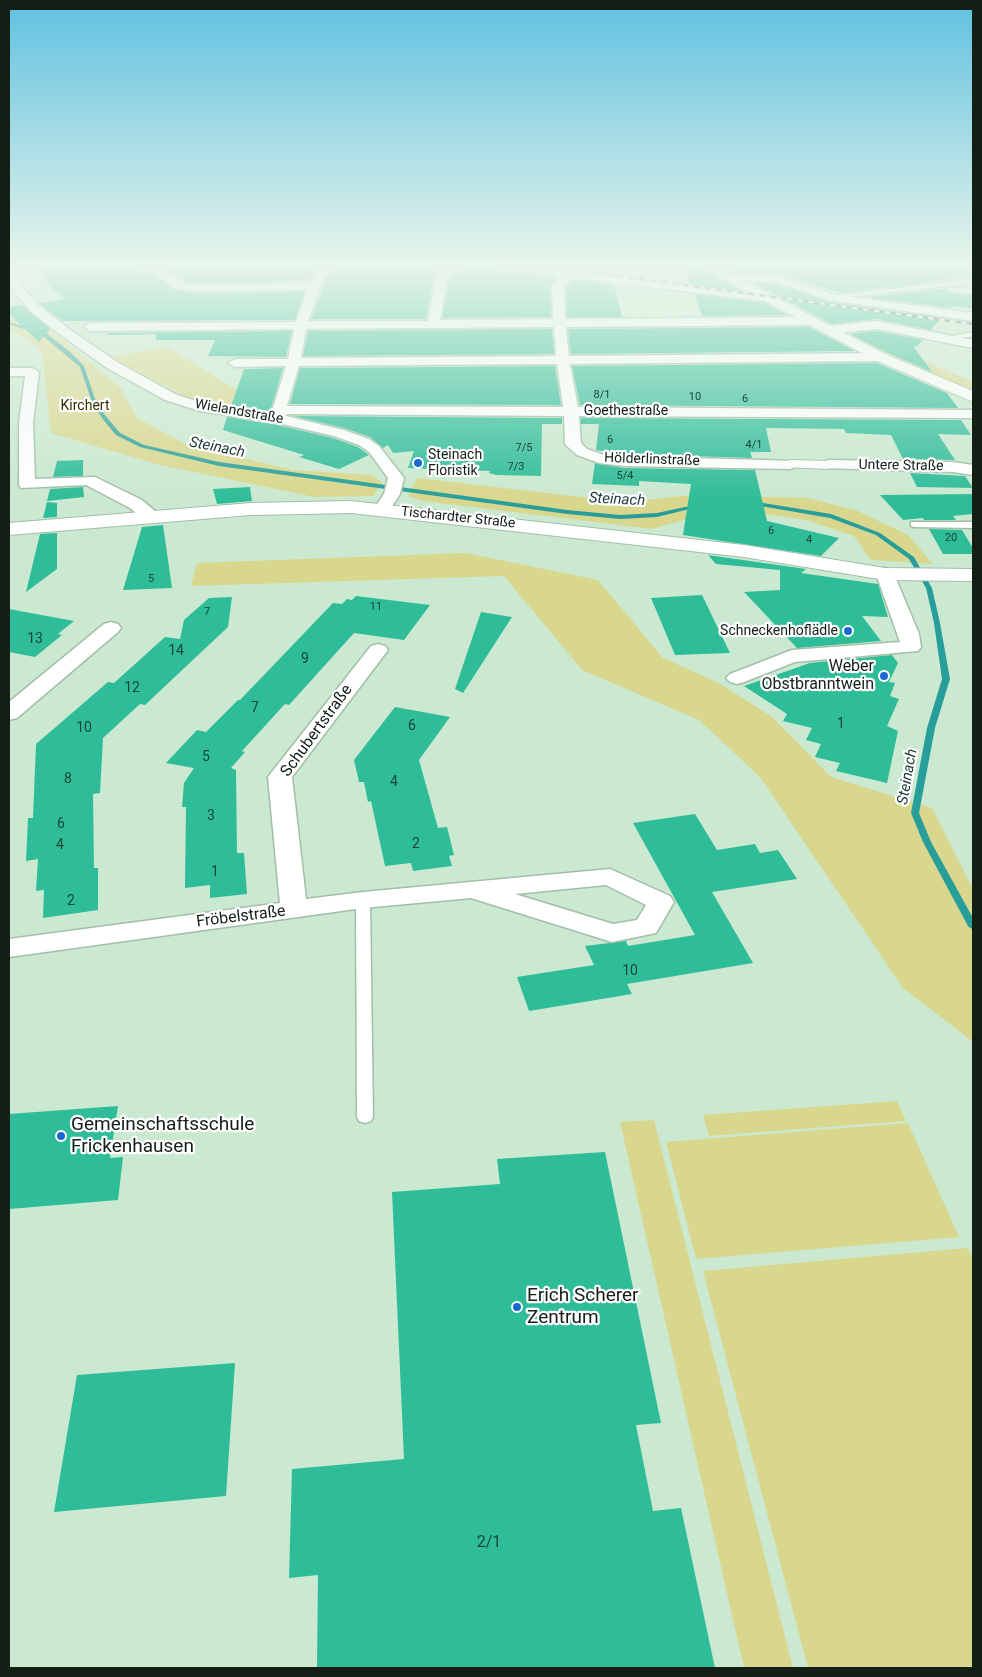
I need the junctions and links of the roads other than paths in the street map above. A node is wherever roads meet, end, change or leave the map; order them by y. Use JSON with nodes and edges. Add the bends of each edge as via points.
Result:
{"nodes":[{"id":1,"x":82,"y":343,"type":"edge"},
{"id":2,"x":298,"y":343,"type":"edge"},
{"id":3,"x":562,"y":343,"type":"edge"},
{"id":4,"x":852,"y":343,"type":"edge"},
{"id":5,"x":880,"y":358,"type":"junction"},
{"id":6,"x":563,"y":360,"type":"junction"},
{"id":7,"x":294,"y":362,"type":"junction"},
{"id":8,"x":235,"y":363,"type":"dead end"},
{"id":9,"x":9,"y":372,"type":"edge"},
{"id":10,"x":973,"y":398,"type":"edge"},
{"id":11,"x":571,"y":411,"type":"junction"},
{"id":12,"x":279,"y":414,"type":"junction"},
{"id":13,"x":973,"y":414,"type":"edge"},
{"id":14,"x":9,"y":423,"type":"edge"},
{"id":15,"x":26,"y":423,"type":"junction"},
{"id":16,"x":790,"y":464,"type":"joint"},
{"id":17,"x":828,"y":465,"type":"joint"},
{"id":18,"x":973,"y":470,"type":"edge"},
{"id":19,"x":27,"y":485,"type":"junction"},
{"id":20,"x":9,"y":486,"type":"edge"},
{"id":21,"x":390,"y":496,"type":"junction"},
{"id":22,"x":150,"y":516,"type":"junction"},
{"id":23,"x":914,"y":524,"type":"dead end"},
{"id":24,"x":973,"y":525,"type":"edge"},
{"id":25,"x":9,"y":529,"type":"edge"},
{"id":26,"x":885,"y":574,"type":"junction"},
{"id":27,"x":973,"y":576,"type":"edge"},
{"id":28,"x":111,"y":628,"type":"dead end"},
{"id":29,"x":378,"y":650,"type":"dead end"},
{"id":30,"x":737,"y":678,"type":"dead end"},
{"id":31,"x":9,"y":713,"type":"edge"},
{"id":32,"x":473,"y":890,"type":"junction"},
{"id":33,"x":362,"y":900,"type":"junction"},
{"id":34,"x":294,"y":910,"type":"junction"},
{"id":35,"x":9,"y":948,"type":"edge"},
{"id":36,"x":365,"y":1117,"type":"dead end"}],
"edges":[{"from":1,"to":12,"type":"street","name":"Wielandstraße","via":[[112,365],[170,397],[200,407]]},
{"from":2,"to":7,"type":"street"},
{"from":3,"to":6,"type":"street","name":"Hölderlinstraße"},
{"from":4,"to":5,"type":"street"},
{"from":5,"to":6,"type":"street"},
{"from":5,"to":10,"type":"street"},
{"from":6,"to":7,"type":"street"},
{"from":6,"to":11,"type":"street","name":"Hölderlinstraße"},
{"from":7,"to":8,"type":"street"},
{"from":7,"to":12,"type":"street"},
{"from":9,"to":15,"type":"street","via":[[32,372]]},
{"from":11,"to":12,"type":"street","name":"Goethestraße"},
{"from":11,"to":13,"type":"street","name":"Goethestraße"},
{"from":11,"to":16,"type":"street","name":"Hölderlinstraße","via":[[573,444],[582,452],[599,458]]},
{"from":12,"to":21,"type":"street","name":"Wielandstraße","via":[[340,433],[374,449],[396,478]]},
{"from":14,"to":15,"type":"street"},
{"from":15,"to":19,"type":"street"},
{"from":16,"to":17,"type":"street"},
{"from":17,"to":18,"type":"street","name":"Untere Straße"},
{"from":19,"to":20,"type":"street"},
{"from":19,"to":22,"type":"street","via":[[89,480],[136,504]]},
{"from":21,"to":22,"type":"street","name":"Tischardter Straße","via":[[313,506]]},
{"from":21,"to":26,"type":"street","name":"Tischardter Straße"},
{"from":22,"to":25,"type":"street","name":"Tischardter Straße"},
{"from":23,"to":24,"type":"lane"},
{"from":26,"to":27,"type":"street","name":"Tischardter Straße"},
{"from":26,"to":30,"type":"street","via":[[911,647],[792,656]]},
{"from":28,"to":31,"type":"street"},
{"from":29,"to":34,"type":"street","name":"Schubertstraße","via":[[280,777]]},
{"from":32,"to":32,"type":"street","name":"Fröbelstraße","via":[[610,877],[661,902],[646,927],[612,933]]},
{"from":32,"to":33,"type":"street","name":"Fröbelstraße"},
{"from":33,"to":34,"type":"street","name":"Fröbelstraße"},
{"from":33,"to":36,"type":"lane"},
{"from":34,"to":35,"type":"street","name":"Fröbelstraße"}]}
